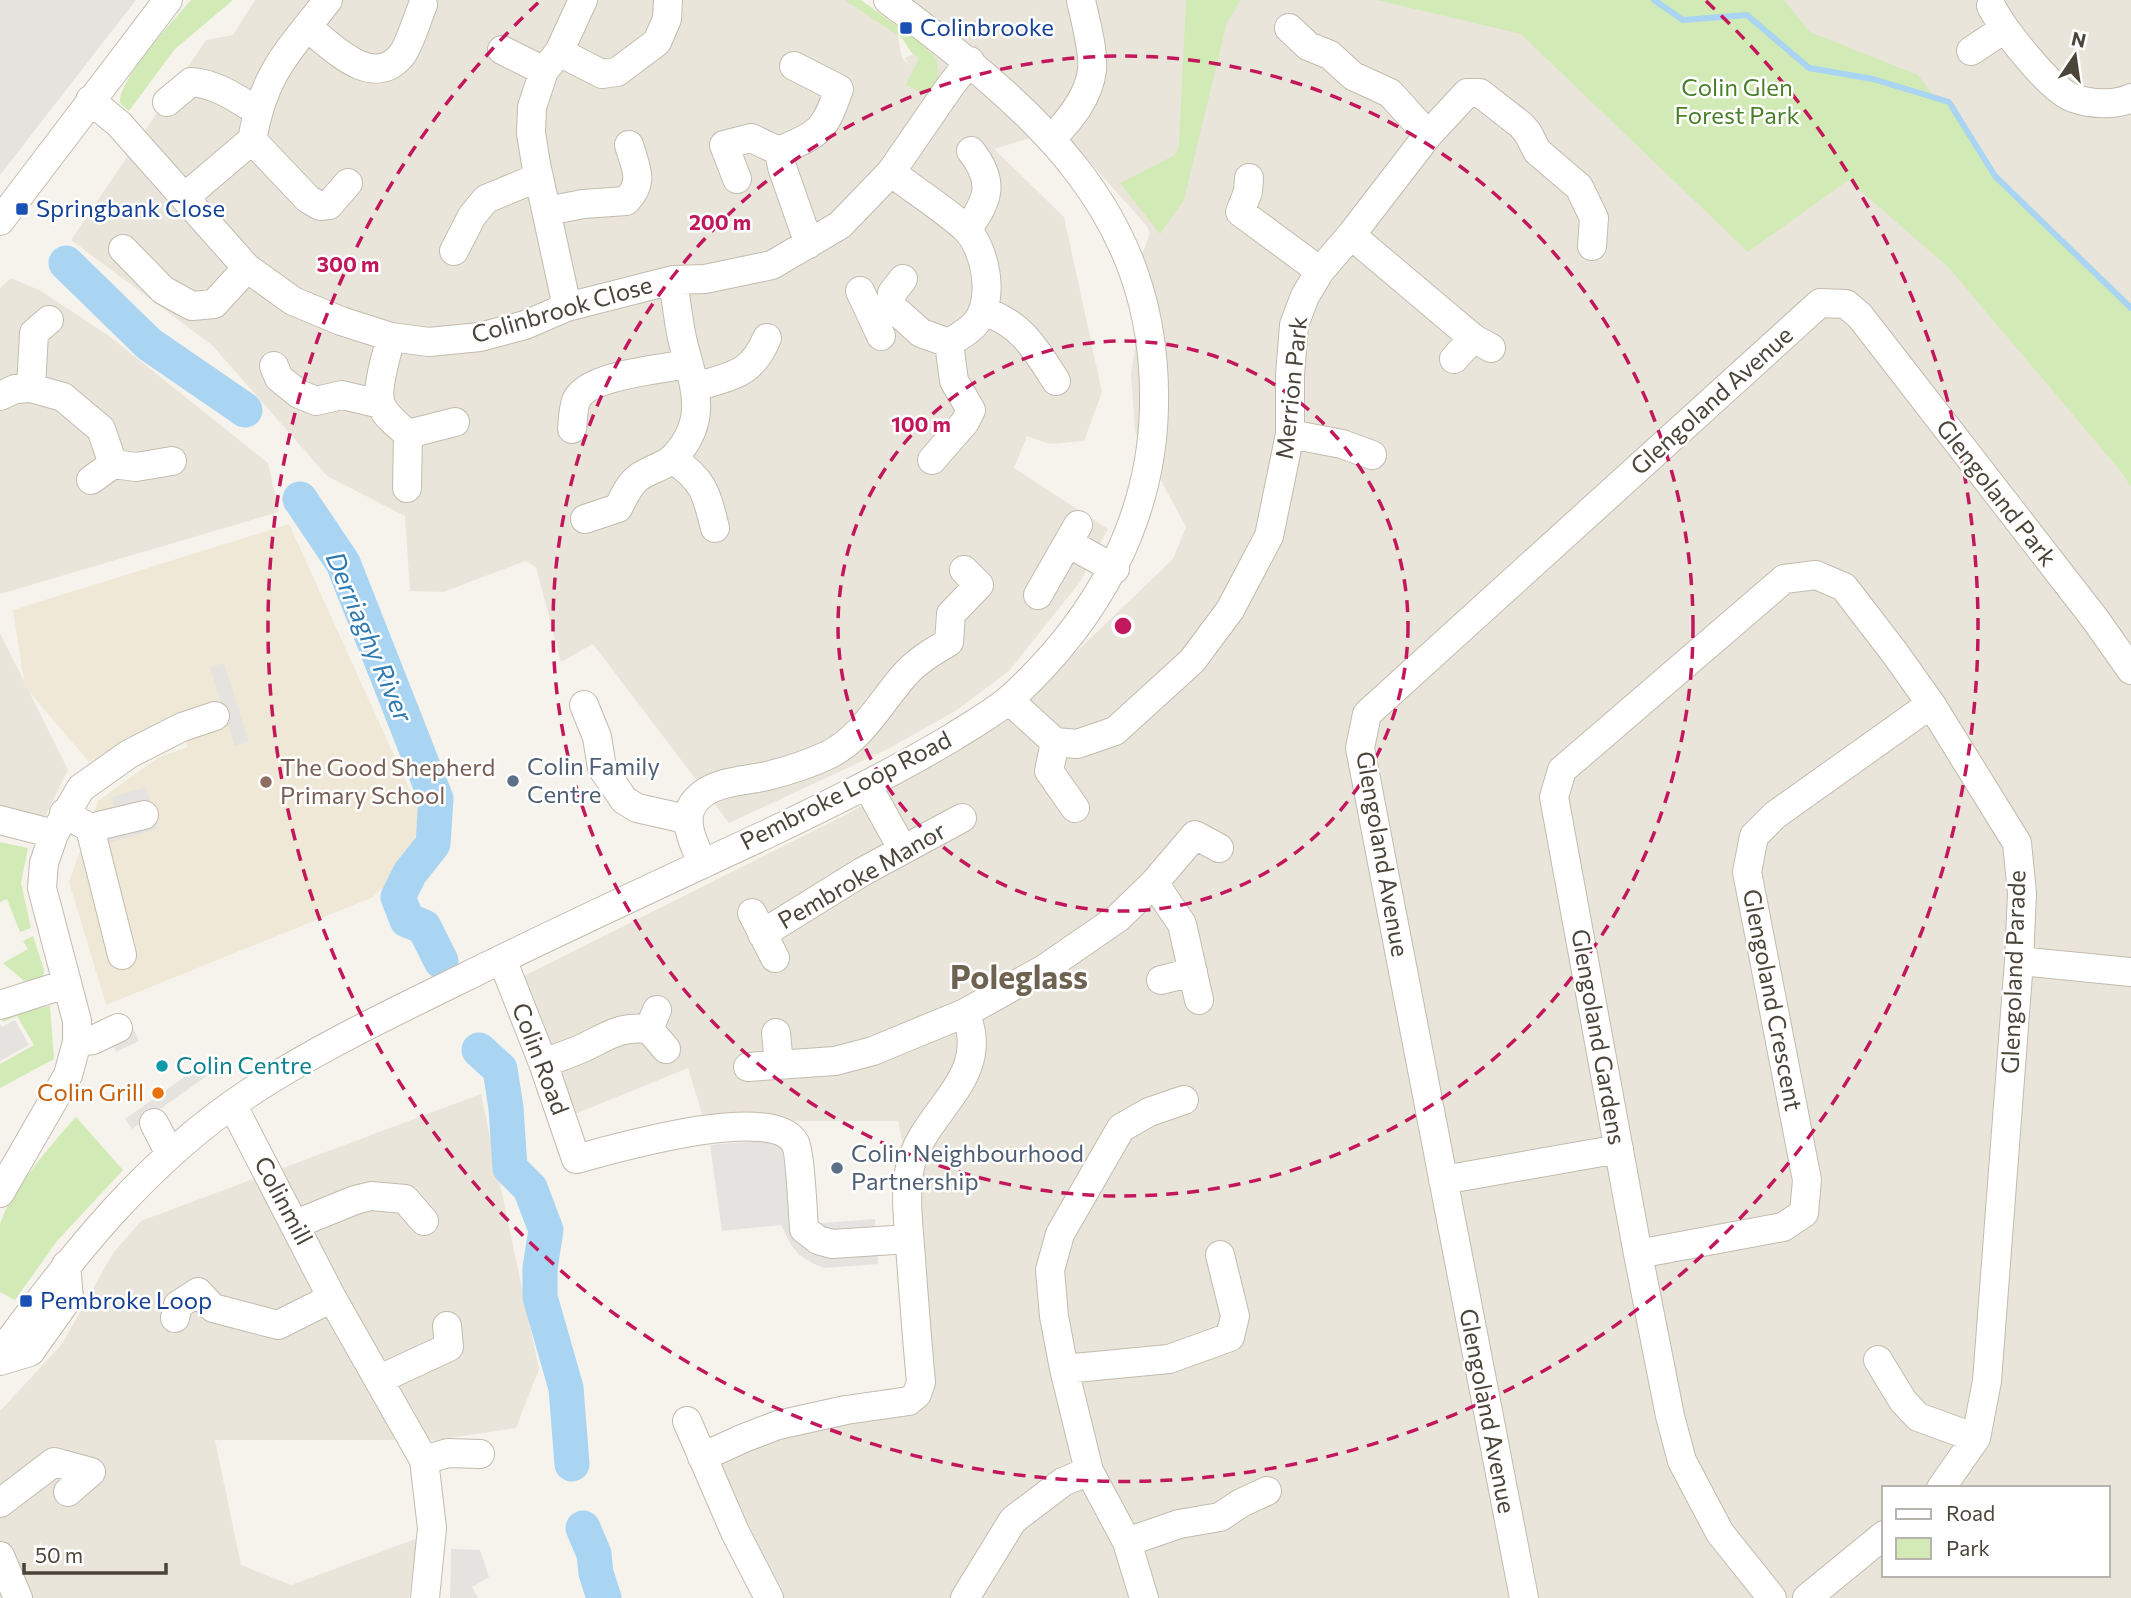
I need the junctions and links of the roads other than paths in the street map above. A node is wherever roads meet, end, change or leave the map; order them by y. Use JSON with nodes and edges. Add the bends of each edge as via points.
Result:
{"nodes":[{"id":1,"x":168,"y":0,"type":"edge"},
{"id":2,"x":328,"y":0,"type":"edge"},
{"id":3,"x":583,"y":0,"type":"edge"},
{"id":4,"x":668,"y":0,"type":"edge"},
{"id":5,"x":888,"y":0,"type":"edge"},
{"id":6,"x":1081,"y":0,"type":"edge"},
{"id":7,"x":423,"y":5,"type":"dead end"},
{"id":8,"x":307,"y":27,"type":"junction"},
{"id":9,"x":1298,"y":47,"type":"dead end"},
{"id":10,"x":502,"y":50,"type":"dead end"},
{"id":11,"x":1971,"y":51,"type":"dead end"},
{"id":12,"x":552,"y":61,"type":"junction"},
{"id":13,"x":970,"y":61,"type":"junction"},
{"id":14,"x":794,"y":66,"type":"dead end"},
{"id":15,"x":2131,"y":98,"type":"edge"},
{"id":16,"x":90,"y":100,"type":"junction"},
{"id":17,"x":167,"y":102,"type":"dead end"},
{"id":18,"x":257,"y":111,"type":"junction"},
{"id":19,"x":1428,"y":135,"type":"junction"},
{"id":20,"x":1051,"y":139,"type":"junction"},
{"id":21,"x":252,"y":140,"type":"junction"},
{"id":22,"x":629,"y":145,"type":"dead end"},
{"id":23,"x":779,"y":151,"type":"junction"},
{"id":24,"x":971,"y":151,"type":"dead end"},
{"id":25,"x":891,"y":172,"type":"junction"},
{"id":26,"x":539,"y":177,"type":"junction"},
{"id":27,"x":1250,"y":178,"type":"dead end"},
{"id":28,"x":737,"y":179,"type":"dead end"},
{"id":29,"x":348,"y":183,"type":"dead end"},
{"id":30,"x":185,"y":197,"type":"junction"},
{"id":31,"x":547,"y":212,"type":"junction"},
{"id":32,"x":0,"y":221,"type":"edge"},
{"id":33,"x":967,"y":230,"type":"junction"},
{"id":34,"x":1351,"y":235,"type":"junction"},
{"id":35,"x":809,"y":244,"type":"junction"},
{"id":36,"x":1592,"y":246,"type":"dead end"},
{"id":37,"x":123,"y":250,"type":"dead end"},
{"id":38,"x":454,"y":251,"type":"dead end"},
{"id":39,"x":247,"y":268,"type":"junction"},
{"id":40,"x":1320,"y":271,"type":"junction"},
{"id":41,"x":903,"y":279,"type":"dead end"},
{"id":42,"x":673,"y":280,"type":"junction"},
{"id":43,"x":567,"y":307,"type":"junction"},
{"id":44,"x":982,"y":311,"type":"junction"},
{"id":45,"x":1860,"y":316,"type":"joint"},
{"id":46,"x":48,"y":320,"type":"dead end"},
{"id":47,"x":391,"y":337,"type":"junction"},
{"id":48,"x":767,"y":338,"type":"dead end"},
{"id":49,"x":949,"y":343,"type":"junction"},
{"id":50,"x":1454,"y":359,"type":"dead end"},
{"id":51,"x":274,"y":366,"type":"dead end"},
{"id":52,"x":692,"y":375,"type":"junction"},
{"id":53,"x":1056,"y":381,"type":"dead end"},
{"id":54,"x":31,"y":388,"type":"junction"},
{"id":55,"x":0,"y":396,"type":"edge"},
{"id":56,"x":380,"y":404,"type":"junction"},
{"id":57,"x":455,"y":422,"type":"dead end"},
{"id":58,"x":572,"y":429,"type":"dead end"},
{"id":59,"x":408,"y":435,"type":"junction"},
{"id":60,"x":1290,"y":435,"type":"junction"},
{"id":61,"x":1372,"y":455,"type":"dead end"},
{"id":62,"x":673,"y":459,"type":"junction"},
{"id":63,"x":932,"y":460,"type":"dead end"},
{"id":64,"x":172,"y":461,"type":"dead end"},
{"id":65,"x":407,"y":488,"type":"dead end"},
{"id":66,"x":585,"y":519,"type":"dead end"},
{"id":67,"x":715,"y":528,"type":"dead end"},
{"id":68,"x":1115,"y":569,"type":"junction"},
{"id":69,"x":964,"y":570,"type":"dead end"},
{"id":70,"x":1816,"y":575,"type":"joint"},
{"id":71,"x":1038,"y":595,"type":"dead end"},
{"id":72,"x":2131,"y":670,"type":"edge"},
{"id":73,"x":1009,"y":700,"type":"junction"},
{"id":74,"x":1931,"y":704,"type":"junction"},
{"id":75,"x":583,"y":705,"type":"dead end"},
{"id":76,"x":215,"y":716,"type":"dead end"},
{"id":77,"x":1055,"y":742,"type":"junction"},
{"id":78,"x":867,"y":785,"type":"junction"},
{"id":79,"x":1075,"y":808,"type":"dead end"},
{"id":80,"x":144,"y":815,"type":"dead end"},
{"id":81,"x":962,"y":818,"type":"dead end"},
{"id":82,"x":0,"y":820,"type":"edge"},
{"id":83,"x":688,"y":822,"type":"junction"},
{"id":84,"x":59,"y":824,"type":"junction"},
{"id":85,"x":90,"y":828,"type":"junction"},
{"id":86,"x":1219,"y":848,"type":"dead end"},
{"id":87,"x":903,"y":850,"type":"junction"},
{"id":88,"x":703,"y":864,"type":"junction"},
{"id":89,"x":1154,"y":883,"type":"junction"},
{"id":90,"x":763,"y":935,"type":"dead end"},
{"id":91,"x":122,"y":955,"type":"dead end"},
{"id":92,"x":502,"y":959,"type":"junction"},
{"id":93,"x":2019,"y":961,"type":"junction"},
{"id":94,"x":1193,"y":972,"type":"junction"},
{"id":95,"x":2131,"y":972,"type":"edge"},
{"id":96,"x":1161,"y":980,"type":"dead end"},
{"id":97,"x":66,"y":984,"type":"junction"},
{"id":98,"x":1199,"y":1000,"type":"dead end"},
{"id":99,"x":0,"y":1005,"type":"edge"},
{"id":100,"x":965,"y":1013,"type":"junction"},
{"id":101,"x":118,"y":1028,"type":"dead end"},
{"id":102,"x":657,"y":1029,"type":"dead end"},
{"id":103,"x":776,"y":1033,"type":"dead end"},
{"id":104,"x":77,"y":1042,"type":"junction"},
{"id":105,"x":543,"y":1063,"type":"junction"},
{"id":106,"x":779,"y":1065,"type":"junction"},
{"id":107,"x":748,"y":1067,"type":"dead end"},
{"id":108,"x":1184,"y":1100,"type":"dead end"},
{"id":109,"x":233,"y":1105,"type":"junction"},
{"id":110,"x":154,"y":1123,"type":"dead end"},
{"id":111,"x":1619,"y":1149,"type":"junction"},
{"id":112,"x":170,"y":1154,"type":"junction"},
{"id":113,"x":1443,"y":1180,"type":"junction"},
{"id":114,"x":0,"y":1193,"type":"edge"},
{"id":115,"x":424,"y":1221,"type":"dead end"},
{"id":116,"x":296,"y":1224,"type":"junction"},
{"id":117,"x":909,"y":1239,"type":"junction"},
{"id":118,"x":1639,"y":1254,"type":"junction"},
{"id":119,"x":1220,"y":1255,"type":"dead end"},
{"id":120,"x":66,"y":1265,"type":"junction"},
{"id":121,"x":332,"y":1298,"type":"junction"},
{"id":122,"x":176,"y":1318,"type":"dead end"},
{"id":123,"x":447,"y":1326,"type":"dead end"},
{"id":124,"x":0,"y":1354,"type":"edge"},
{"id":125,"x":1878,"y":1360,"type":"dead end"},
{"id":126,"x":0,"y":1361,"type":"edge"},
{"id":127,"x":1064,"y":1369,"type":"junction"},
{"id":128,"x":380,"y":1379,"type":"junction"},
{"id":129,"x":687,"y":1421,"type":"dead end"},
{"id":130,"x":1976,"y":1438,"type":"junction"},
{"id":131,"x":480,"y":1454,"type":"dead end"},
{"id":132,"x":702,"y":1457,"type":"junction"},
{"id":133,"x":424,"y":1460,"type":"junction"},
{"id":134,"x":1089,"y":1471,"type":"junction"},
{"id":135,"x":1942,"y":1486,"type":"edge"},
{"id":136,"x":1267,"y":1491,"type":"dead end"},
{"id":137,"x":68,"y":1492,"type":"dead end"},
{"id":138,"x":0,"y":1503,"type":"edge"},
{"id":139,"x":1882,"y":1537,"type":"edge"},
{"id":140,"x":1127,"y":1542,"type":"junction"},
{"id":141,"x":0,"y":1556,"type":"edge"},
{"id":142,"x":11,"y":1594,"type":"edge"},
{"id":143,"x":425,"y":1598,"type":"edge"},
{"id":144,"x":769,"y":1598,"type":"edge"},
{"id":145,"x":965,"y":1598,"type":"edge"},
{"id":146,"x":1144,"y":1598,"type":"edge"},
{"id":147,"x":1524,"y":1598,"type":"edge"},
{"id":148,"x":1772,"y":1598,"type":"edge"},
{"id":149,"x":1807,"y":1598,"type":"edge"}],
"edges":[{"from":1,"to":16,"type":"street"},
{"from":2,"to":8,"type":"street"},
{"from":3,"to":12,"type":"street"},
{"from":4,"to":12,"type":"street","via":[[667,19],[657,42],[617,72],[602,74]]},
{"from":5,"to":13,"type":"street","name":"Pembroke Loop Road"},
{"from":6,"to":20,"type":"street","via":[[1092,70],[1074,114]]},
{"from":7,"to":8,"type":"street","via":[[403,54],[389,66],[371,69],[353,62]]},
{"from":8,"to":18,"type":"street","via":[[276,66]]},
{"from":9,"to":19,"type":"street","via":[[1330,55],[1363,82],[1390,93]]},
{"from":10,"to":12,"type":"street"},
{"from":11,"to":15,"type":"street","via":[[1997,18],[2059,90],[2072,98],[2108,103]]},
{"from":12,"to":26,"type":"street","via":[[532,107]]},
{"from":13,"to":20,"type":"street","name":"Pembroke Loop Road"},
{"from":13,"to":25,"type":"street","name":"Colinbrook Close"},
{"from":14,"to":23,"type":"street","via":[[839,89],[822,128]]},
{"from":16,"to":30,"type":"street","name":"Colinbrook Close","via":[[119,124]]},
{"from":16,"to":32,"type":"street"},
{"from":17,"to":18,"type":"street","via":[[191,82],[204,83]]},
{"from":18,"to":21,"type":"street"},
{"from":19,"to":34,"type":"street","name":"Merrion Park"},
{"from":19,"to":36,"type":"street","name":"Merrion Park","via":[[1467,93],[1480,93],[1521,125],[1537,151],[1579,187],[1594,218]]},
{"from":20,"to":68,"type":"street","name":"Pembroke Loop Road","via":[[1091,189],[1118,235],[1149,329],[1154,395],[1151,450],[1138,509]]},
{"from":21,"to":29,"type":"street","via":[[320,206],[329,205]]},
{"from":21,"to":30,"type":"street"},
{"from":22,"to":31,"type":"street","via":[[639,179],[626,201]]},
{"from":23,"to":28,"type":"street","via":[[751,138],[724,145]]},
{"from":23,"to":35,"type":"street"},
{"from":24,"to":33,"type":"street","via":[[983,166],[987,192],[984,206]]},
{"from":25,"to":33,"type":"street"},
{"from":25,"to":35,"type":"street","name":"Colinbrook Close","via":[[840,225]]},
{"from":26,"to":31,"type":"street"},
{"from":26,"to":38,"type":"street","via":[[486,199]]},
{"from":27,"to":40,"type":"street","via":[[1240,212]]},
{"from":30,"to":39,"type":"street","name":"Colinbrook Close"},
{"from":31,"to":43,"type":"street"},
{"from":33,"to":44,"type":"street","via":[[986,271]]},
{"from":34,"to":40,"type":"street","name":"Merrion Park"},
{"from":34,"to":50,"type":"street","via":[[1482,343]]},
{"from":35,"to":42,"type":"street","name":"Colinbrook Close","via":[[772,265],[750,271]]},
{"from":37,"to":39,"type":"street","via":[[163,290],[192,306],[214,304]]},
{"from":39,"to":47,"type":"street","name":"Colinbrook Close","via":[[293,300]]},
{"from":40,"to":60,"type":"street","name":"Merrion Park","via":[[1294,325]]},
{"from":41,"to":49,"type":"street","via":[[875,311]]},
{"from":42,"to":43,"type":"street","name":"Colinbrook Close"},
{"from":42,"to":52,"type":"street"},
{"from":43,"to":47,"type":"street","name":"Colinbrook Close","via":[[480,337],[429,342]]},
{"from":44,"to":49,"type":"street","via":[[977,323]]},
{"from":44,"to":53,"type":"street","via":[[1012,324],[1032,362]]},
{"from":45,"to":72,"type":"street","name":"Glengoland Park"},
{"from":45,"to":113,"type":"street","name":"Glengoland Avenue","via":[[1846,303],[1820,303],[1367,714],[1360,748]]},
{"from":46,"to":54,"type":"street","via":[[34,333]]},
{"from":47,"to":56,"type":"street"},
{"from":48,"to":52,"type":"street","via":[[759,358],[745,370]]},
{"from":49,"to":63,"type":"street","via":[[954,381],[971,410]]},
{"from":51,"to":56,"type":"street","via":[[279,378],[316,401],[342,395]]},
{"from":52,"to":58,"type":"street","via":[[600,381],[576,400]]},
{"from":52,"to":62,"type":"street","via":[[697,409],[686,444]]},
{"from":54,"to":55,"type":"street"},
{"from":54,"to":64,"type":"street","via":[[63,397],[101,429],[102,472]]},
{"from":56,"to":59,"type":"street"},
{"from":57,"to":59,"type":"street"},
{"from":59,"to":65,"type":"street"},
{"from":60,"to":61,"type":"street","via":[[1342,444]]},
{"from":60,"to":77,"type":"street","name":"Merrion Park","via":[[1269,536],[1230,610],[1192,661],[1115,731],[1077,744]]},
{"from":62,"to":66,"type":"street","via":[[630,486],[621,521]]},
{"from":62,"to":67,"type":"street","via":[[694,474],[707,495]]},
{"from":68,"to":71,"type":"street","via":[[1073,534]]},
{"from":68,"to":73,"type":"street","name":"Pembroke Loop Road","via":[[1068,636]]},
{"from":69,"to":83,"type":"street","via":[[979,585],[951,614],[949,642],[922,658],[904,676],[850,741],[802,765],[704,792],[694,800]]},
{"from":70,"to":74,"type":"street","name":"Glengoland Parade","via":[[1844,587]]},
{"from":70,"to":111,"type":"street","name":"Glengoland Gardens","via":[[1784,579],[1562,770],[1554,797]]},
{"from":73,"to":77,"type":"street"},
{"from":73,"to":78,"type":"street","name":"Pembroke Loop Road"},
{"from":74,"to":93,"type":"street","name":"Glengoland Parade","via":[[2017,843],[2022,893]]},
{"from":74,"to":118,"type":"street","name":"Glengoland Crescent","via":[[1775,815],[1754,836],[1747,872],[1807,1180],[1804,1213],[1783,1227]]},
{"from":75,"to":83,"type":"street","via":[[597,737],[602,768],[624,800]]},
{"from":76,"to":84,"type":"street","via":[[129,754],[81,788]]},
{"from":77,"to":79,"type":"street","via":[[1049,771]]},
{"from":78,"to":87,"type":"street"},
{"from":78,"to":88,"type":"street","name":"Pembroke Loop Road"},
{"from":80,"to":85,"type":"street"},
{"from":81,"to":87,"type":"street","name":"Pembroke Manor"},
{"from":82,"to":84,"type":"street"},
{"from":83,"to":88,"type":"street"},
{"from":84,"to":85,"type":"street"},
{"from":84,"to":97,"type":"street","via":[[44,863],[42,888]]},
{"from":85,"to":91,"type":"street"},
{"from":86,"to":89,"type":"street","via":[[1195,835]]},
{"from":87,"to":90,"type":"street","name":"Pembroke Manor"},
{"from":88,"to":92,"type":"street","name":"Pembroke Loop Road"},
{"from":89,"to":94,"type":"street","via":[[1182,924]]},
{"from":89,"to":100,"type":"street","via":[[1118,918],[1044,969]]},
{"from":92,"to":105,"type":"street","name":"Colin Road"},
{"from":92,"to":109,"type":"street","name":"Pembroke Loop Road","via":[[309,1056]]},
{"from":93,"to":95,"type":"street"},
{"from":93,"to":130,"type":"street","name":"Glengoland Parade","via":[[1987,1381]]},
{"from":94,"to":96,"type":"street"},
{"from":94,"to":98,"type":"street"},
{"from":97,"to":99,"type":"street"},
{"from":97,"to":104,"type":"street","via":[[77,1021]]},
{"from":100,"to":106,"type":"street","via":[[873,1051]]},
{"from":100,"to":117,"type":"street","via":[[973,1048],[961,1082],[920,1141],[910,1168]]},
{"from":101,"to":104,"type":"street"},
{"from":102,"to":105,"type":"street","via":[[616,1031]]},
{"from":103,"to":106,"type":"street"},
{"from":104,"to":114,"type":"street","via":[[68,1075]]},
{"from":105,"to":117,"type":"street","name":"Colin Road","via":[[576,1159],[654,1139],[759,1125],[783,1131],[796,1143],[804,1229],[818,1240],[832,1244]]},
{"from":106,"to":107,"type":"street"},
{"from":108,"to":127,"type":"street","via":[[1121,1128],[1073,1188],[1050,1270]]},
{"from":109,"to":112,"type":"street","name":"Pembroke Loop Road"},
{"from":109,"to":116,"type":"street","name":"Colinmill"},
{"from":110,"to":112,"type":"street"},
{"from":111,"to":113,"type":"street"},
{"from":111,"to":118,"type":"street","name":"Glengoland Gardens"},
{"from":112,"to":120,"type":"street","name":"Pembroke Loop Road"},
{"from":113,"to":147,"type":"street","name":"Glengoland Avenue"},
{"from":115,"to":116,"type":"street","via":[[405,1199],[371,1196]]},
{"from":116,"to":121,"type":"street","name":"Colinmill"},
{"from":117,"to":132,"type":"street","via":[[921,1382],[917,1394],[909,1401],[778,1425]]},
{"from":118,"to":148,"type":"street","name":"Glengoland Gardens","via":[[1682,1461],[1720,1533]]},
{"from":119,"to":127,"type":"street","via":[[1235,1316],[1230,1337],[1169,1360]]},
{"from":120,"to":124,"type":"street","name":"Pembroke Loop Road"},
{"from":120,"to":126,"type":"street","via":[[69,1297],[30,1352]]},
{"from":121,"to":122,"type":"street","via":[[278,1325],[213,1308],[198,1292],[178,1305]]},
{"from":121,"to":128,"type":"street","name":"Colinmill"},
{"from":123,"to":128,"type":"street","via":[[449,1347]]},
{"from":125,"to":130,"type":"street","via":[[1918,1417]]},
{"from":127,"to":134,"type":"street"},
{"from":128,"to":133,"type":"street","name":"Colinmill"},
{"from":129,"to":132,"type":"street"},
{"from":130,"to":135,"type":"street","name":"Glengoland Parade"},
{"from":131,"to":133,"type":"street","via":[[448,1453]]},
{"from":132,"to":144,"type":"street"},
{"from":133,"to":143,"type":"street","name":"Colinmill","via":[[432,1528]]},
{"from":134,"to":140,"type":"street"},
{"from":134,"to":145,"type":"street","via":[[1063,1482],[1013,1520]]},
{"from":136,"to":140,"type":"street","via":[[1220,1517],[1179,1524]]},
{"from":137,"to":138,"type":"street","via":[[91,1472],[54,1462]]},
{"from":139,"to":149,"type":"street"},
{"from":140,"to":146,"type":"street"},
{"from":141,"to":142,"type":"street"}]}
